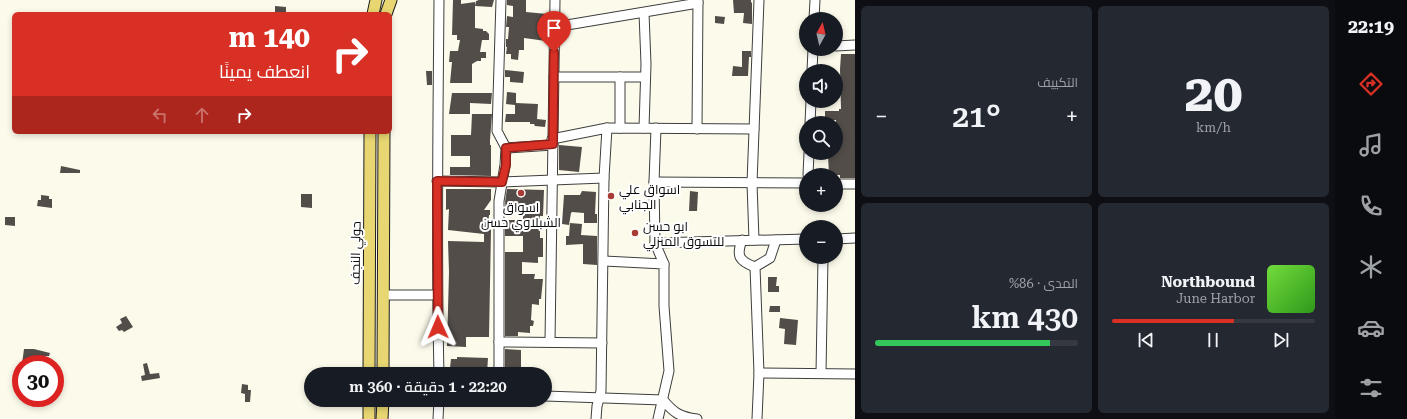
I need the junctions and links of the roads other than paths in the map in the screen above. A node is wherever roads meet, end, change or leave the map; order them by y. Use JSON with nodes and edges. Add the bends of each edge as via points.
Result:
{"nodes":[{"id":1,"x":391,"y":0,"type":"edge"},
{"id":2,"x":439,"y":0,"type":"edge"},
{"id":3,"x":501,"y":0,"type":"edge"},
{"id":4,"x":555,"y":0,"type":"edge"},
{"id":5,"x":759,"y":0,"type":"edge"},
{"id":6,"x":815,"y":0,"type":"edge"},
{"id":7,"x":698,"y":2,"type":"edge"},
{"id":8,"x":387,"y":12,"type":"edge"},
{"id":9,"x":814,"y":12,"type":"edge"},
{"id":10,"x":644,"y":13,"type":"junction"},
{"id":11,"x":555,"y":27,"type":"junction"},
{"id":12,"x":855,"y":45,"type":"edge"},
{"id":13,"x":843,"y":46,"type":"edge"},
{"id":14,"x":554,"y":77,"type":"junction"},
{"id":15,"x":620,"y":77,"type":"junction"},
{"id":16,"x":645,"y":77,"type":"junction"},
{"id":17,"x":607,"y":128,"type":"junction"},
{"id":18,"x":620,"y":128,"type":"junction"},
{"id":19,"x":644,"y":128,"type":"junction"},
{"id":20,"x":656,"y":128,"type":"junction"},
{"id":21,"x":697,"y":129,"type":"junction"},
{"id":22,"x":754,"y":129,"type":"junction"},
{"id":23,"x":370,"y":134,"type":"edge"},
{"id":24,"x":384,"y":134,"type":"edge"},
{"id":25,"x":553,"y":142,"type":"junction"},
{"id":26,"x":506,"y":148,"type":"junction"},
{"id":27,"x":604,"y":178,"type":"junction"},
{"id":28,"x":552,"y":179,"type":"junction"},
{"id":29,"x":437,"y":181,"type":"junction"},
{"id":30,"x":502,"y":182,"type":"junction"},
{"id":31,"x":654,"y":182,"type":"junction"},
{"id":32,"x":752,"y":182,"type":"junction"},
{"id":33,"x":799,"y":183,"type":"edge"},
{"id":34,"x":843,"y":184,"type":"edge"},
{"id":35,"x":855,"y":184,"type":"edge"},
{"id":36,"x":384,"y":222,"type":"junction"},
{"id":37,"x":369,"y":223,"type":"junction"},
{"id":38,"x":855,"y":238,"type":"edge"},
{"id":39,"x":799,"y":239,"type":"edge"},
{"id":40,"x":843,"y":239,"type":"edge"},
{"id":41,"x":742,"y":240,"type":"junction"},
{"id":42,"x":754,"y":240,"type":"junction"},
{"id":43,"x":776,"y":240,"type":"junction"},
{"id":44,"x":369,"y":243,"type":"junction"},
{"id":45,"x":655,"y":243,"type":"junction"},
{"id":46,"x":384,"y":244,"type":"junction"},
{"id":47,"x":604,"y":261,"type":"junction"},
{"id":48,"x":664,"y":264,"type":"junction"},
{"id":49,"x":823,"y":264,"type":"edge"},
{"id":50,"x":755,"y":267,"type":"junction"},
{"id":51,"x":383,"y":295,"type":"junction"},
{"id":52,"x":437,"y":295,"type":"junction"},
{"id":53,"x":499,"y":342,"type":"junction"},
{"id":54,"x":550,"y":342,"type":"junction"},
{"id":55,"x":602,"y":343,"type":"junction"},
{"id":56,"x":369,"y":367,"type":"edge"},
{"id":57,"x":383,"y":367,"type":"edge"},
{"id":58,"x":439,"y":367,"type":"edge"},
{"id":59,"x":499,"y":367,"type":"edge"},
{"id":60,"x":760,"y":373,"type":"junction"},
{"id":61,"x":821,"y":373,"type":"junction"},
{"id":62,"x":855,"y":374,"type":"edge"},
{"id":63,"x":552,"y":396,"type":"edge"},
{"id":64,"x":600,"y":397,"type":"junction"},
{"id":65,"x":663,"y":400,"type":"junction"},
{"id":66,"x":369,"y":407,"type":"edge"},
{"id":67,"x":382,"y":407,"type":"edge"},
{"id":68,"x":439,"y":407,"type":"edge"},
{"id":69,"x":369,"y":419,"type":"edge"},
{"id":70,"x":382,"y":419,"type":"edge"},
{"id":71,"x":438,"y":419,"type":"edge"},
{"id":72,"x":596,"y":419,"type":"edge"},
{"id":73,"x":658,"y":419,"type":"edge"},
{"id":74,"x":697,"y":419,"type":"edge"},
{"id":75,"x":757,"y":419,"type":"edge"}],
"edges":[{"from":1,"to":8,"type":"main road"},
{"from":2,"to":29,"type":"street"},
{"from":3,"to":26,"type":"street","via":[[497,131]]},
{"from":4,"to":11,"type":"street"},
{"from":5,"to":22,"type":"street"},
{"from":6,"to":9,"type":"street"},
{"from":7,"to":10,"type":"street"},
{"from":7,"to":21,"type":"street"},
{"from":10,"to":11,"type":"street"},
{"from":10,"to":16,"type":"street"},
{"from":11,"to":14,"type":"street"},
{"from":12,"to":13,"type":"street"},
{"from":14,"to":15,"type":"street"},
{"from":14,"to":25,"type":"street"},
{"from":15,"to":16,"type":"street"},
{"from":15,"to":18,"type":"street"},
{"from":16,"to":19,"type":"street"},
{"from":17,"to":18,"type":"street"},
{"from":17,"to":25,"type":"street"},
{"from":17,"to":27,"type":"street"},
{"from":18,"to":19,"type":"street"},
{"from":19,"to":20,"type":"street"},
{"from":20,"to":21,"type":"street"},
{"from":20,"to":31,"type":"street"},
{"from":21,"to":22,"type":"street"},
{"from":22,"to":32,"type":"street"},
{"from":23,"to":37,"type":"main road","name":"حولي النجف"},
{"from":24,"to":36,"type":"main road"},
{"from":25,"to":26,"type":"street"},
{"from":25,"to":28,"type":"street"},
{"from":26,"to":30,"type":"street"},
{"from":27,"to":28,"type":"street"},
{"from":27,"to":47,"type":"street"},
{"from":28,"to":30,"type":"street"},
{"from":28,"to":54,"type":"street"},
{"from":29,"to":30,"type":"street"},
{"from":29,"to":52,"type":"street"},
{"from":30,"to":53,"type":"street","via":[[499,201]]},
{"from":31,"to":32,"type":"street"},
{"from":31,"to":45,"type":"street"},
{"from":32,"to":33,"type":"street"},
{"from":32,"to":42,"type":"street"},
{"from":34,"to":35,"type":"street"},
{"from":36,"to":37,"type":"main road","via":[[378,227]]},
{"from":36,"to":46,"type":"main road"},
{"from":37,"to":44,"type":"main road","name":"حولي النجف"},
{"from":38,"to":40,"type":"street"},
{"from":39,"to":43,"type":"street"},
{"from":41,"to":42,"type":"street"},
{"from":41,"to":45,"type":"street"},
{"from":41,"to":50,"type":"street","via":[[739,255],[744,262]]},
{"from":42,"to":43,"type":"street"},
{"from":43,"to":50,"type":"street","via":[[770,258]]},
{"from":44,"to":46,"type":"main road","via":[[376,239]]},
{"from":44,"to":56,"type":"main road","name":"حولي النجف"},
{"from":45,"to":48,"type":"street"},
{"from":46,"to":51,"type":"main road"},
{"from":47,"to":48,"type":"street"},
{"from":47,"to":55,"type":"street"},
{"from":48,"to":65,"type":"street","via":[[668,371]]},
{"from":49,"to":61,"type":"street"},
{"from":50,"to":60,"type":"street"},
{"from":51,"to":52,"type":"street"},
{"from":51,"to":57,"type":"main road"},
{"from":52,"to":58,"type":"street"},
{"from":53,"to":54,"type":"street"},
{"from":53,"to":59,"type":"street"},
{"from":54,"to":55,"type":"street"},
{"from":55,"to":64,"type":"street"},
{"from":60,"to":61,"type":"street"},
{"from":60,"to":75,"type":"street"},
{"from":61,"to":62,"type":"street"},
{"from":63,"to":64,"type":"street"},
{"from":64,"to":65,"type":"street"},
{"from":64,"to":72,"type":"street"},
{"from":65,"to":73,"type":"street"},
{"from":65,"to":74,"type":"street","via":[[674,412]]},
{"from":66,"to":69,"type":"main road"},
{"from":67,"to":70,"type":"main road"},
{"from":68,"to":71,"type":"street"}]}
